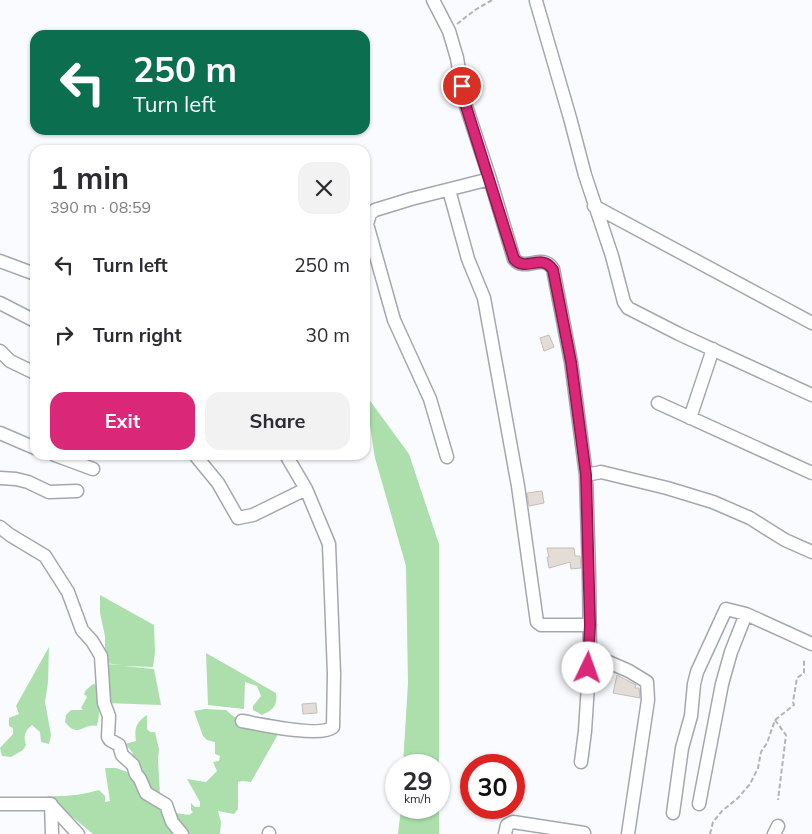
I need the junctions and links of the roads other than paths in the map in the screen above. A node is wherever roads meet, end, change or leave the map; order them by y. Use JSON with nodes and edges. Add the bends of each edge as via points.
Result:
{"nodes":[{"id":1,"x":433,"y":0,"type":"edge"},
{"id":2,"x":536,"y":1,"type":"edge"},
{"id":3,"x":490,"y":179,"type":"junction"},
{"id":4,"x":448,"y":190,"type":"junction"},
{"id":5,"x":594,"y":206,"type":"junction"},
{"id":6,"x":370,"y":214,"type":"edge"},
{"id":7,"x":370,"y":235,"type":"edge"},
{"id":8,"x":0,"y":261,"type":"edge"},
{"id":9,"x":30,"y":272,"type":"edge"},
{"id":10,"x":0,"y":303,"type":"edge"},
{"id":11,"x":30,"y":318,"type":"edge"},
{"id":12,"x":812,"y":323,"type":"edge"},
{"id":13,"x":713,"y":349,"type":"junction"},
{"id":14,"x":0,"y":351,"type":"edge"},
{"id":15,"x":30,"y":371,"type":"edge"},
{"id":16,"x":812,"y":395,"type":"edge"},
{"id":17,"x":658,"y":403,"type":"dead end"},
{"id":18,"x":690,"y":418,"type":"junction"},
{"id":19,"x":0,"y":433,"type":"edge"},
{"id":20,"x":30,"y":446,"type":"edge"},
{"id":21,"x":447,"y":457,"type":"dead end"},
{"id":22,"x":69,"y":460,"type":"edge"},
{"id":23,"x":199,"y":460,"type":"edge"},
{"id":24,"x":289,"y":460,"type":"edge"},
{"id":25,"x":93,"y":469,"type":"dead end"},
{"id":26,"x":812,"y":472,"type":"edge"},
{"id":27,"x":586,"y":475,"type":"junction"},
{"id":28,"x":0,"y":478,"type":"edge"},
{"id":29,"x":306,"y":489,"type":"junction"},
{"id":30,"x":77,"y":491,"type":"dead end"},
{"id":31,"x":0,"y":527,"type":"edge"},
{"id":32,"x":812,"y":552,"type":"edge"},
{"id":33,"x":746,"y":614,"type":"junction"},
{"id":34,"x":590,"y":625,"type":"junction"},
{"id":35,"x":812,"y":644,"type":"edge"},
{"id":36,"x":590,"y":654,"type":"junction"},
{"id":37,"x":242,"y":721,"type":"dead end"},
{"id":38,"x":580,"y":762,"type":"dead end"},
{"id":39,"x":0,"y":804,"type":"edge"},
{"id":40,"x":700,"y":804,"type":"dead end"},
{"id":41,"x":52,"y":806,"type":"junction"},
{"id":42,"x":673,"y":812,"type":"dead end"},
{"id":43,"x":52,"y":834,"type":"edge"},
{"id":44,"x":78,"y":834,"type":"edge"},
{"id":45,"x":182,"y":834,"type":"edge"},
{"id":46,"x":505,"y":834,"type":"edge"},
{"id":47,"x":586,"y":834,"type":"edge"},
{"id":48,"x":628,"y":834,"type":"edge"}],
"edges":[{"from":1,"to":3,"type":"street","via":[[449,31],[464,100]]},
{"from":2,"to":5,"type":"street"},
{"from":3,"to":4,"type":"street"},
{"from":3,"to":27,"type":"street","via":[[514,259],[523,264],[545,262],[553,270],[571,362]]},
{"from":4,"to":6,"type":"street"},
{"from":4,"to":34,"type":"street","via":[[468,259],[484,298],[520,495],[537,622],[541,625]]},
{"from":5,"to":12,"type":"street"},
{"from":5,"to":13,"type":"street","via":[[628,308]]},
{"from":7,"to":21,"type":"street","via":[[394,320],[430,399]]},
{"from":8,"to":9,"type":"street"},
{"from":10,"to":11,"type":"street"},
{"from":13,"to":16,"type":"street"},
{"from":13,"to":18,"type":"street"},
{"from":14,"to":15,"type":"street","via":[[10,361]]},
{"from":17,"to":18,"type":"street"},
{"from":18,"to":26,"type":"street"},
{"from":19,"to":20,"type":"street"},
{"from":22,"to":25,"type":"street"},
{"from":23,"to":29,"type":"street","via":[[218,483],[238,518],[253,515]]},
{"from":24,"to":29,"type":"street"},
{"from":27,"to":32,"type":"street","via":[[601,472],[713,502]]},
{"from":27,"to":34,"type":"street"},
{"from":28,"to":30,"type":"street","via":[[16,478],[49,492]]},
{"from":29,"to":37,"type":"street","via":[[329,544],[333,727],[328,731],[293,730]]},
{"from":31,"to":45,"type":"street","via":[[45,556],[68,592],[82,630],[101,656],[104,703],[110,716],[108,737],[120,745],[122,755],[133,765],[146,793],[166,805],[172,822]]},
{"from":33,"to":35,"type":"street"},
{"from":33,"to":40,"type":"street","via":[[722,684]]},
{"from":33,"to":42,"type":"street","via":[[726,609],[697,672]]},
{"from":34,"to":36,"type":"street"},
{"from":36,"to":38,"type":"street"},
{"from":36,"to":48,"type":"street","via":[[647,682],[648,700]]},
{"from":39,"to":41,"type":"street","via":[[46,803]]},
{"from":41,"to":43,"type":"street"},
{"from":41,"to":44,"type":"street"},
{"from":46,"to":47,"type":"street","via":[[507,825],[513,822]]}]}
